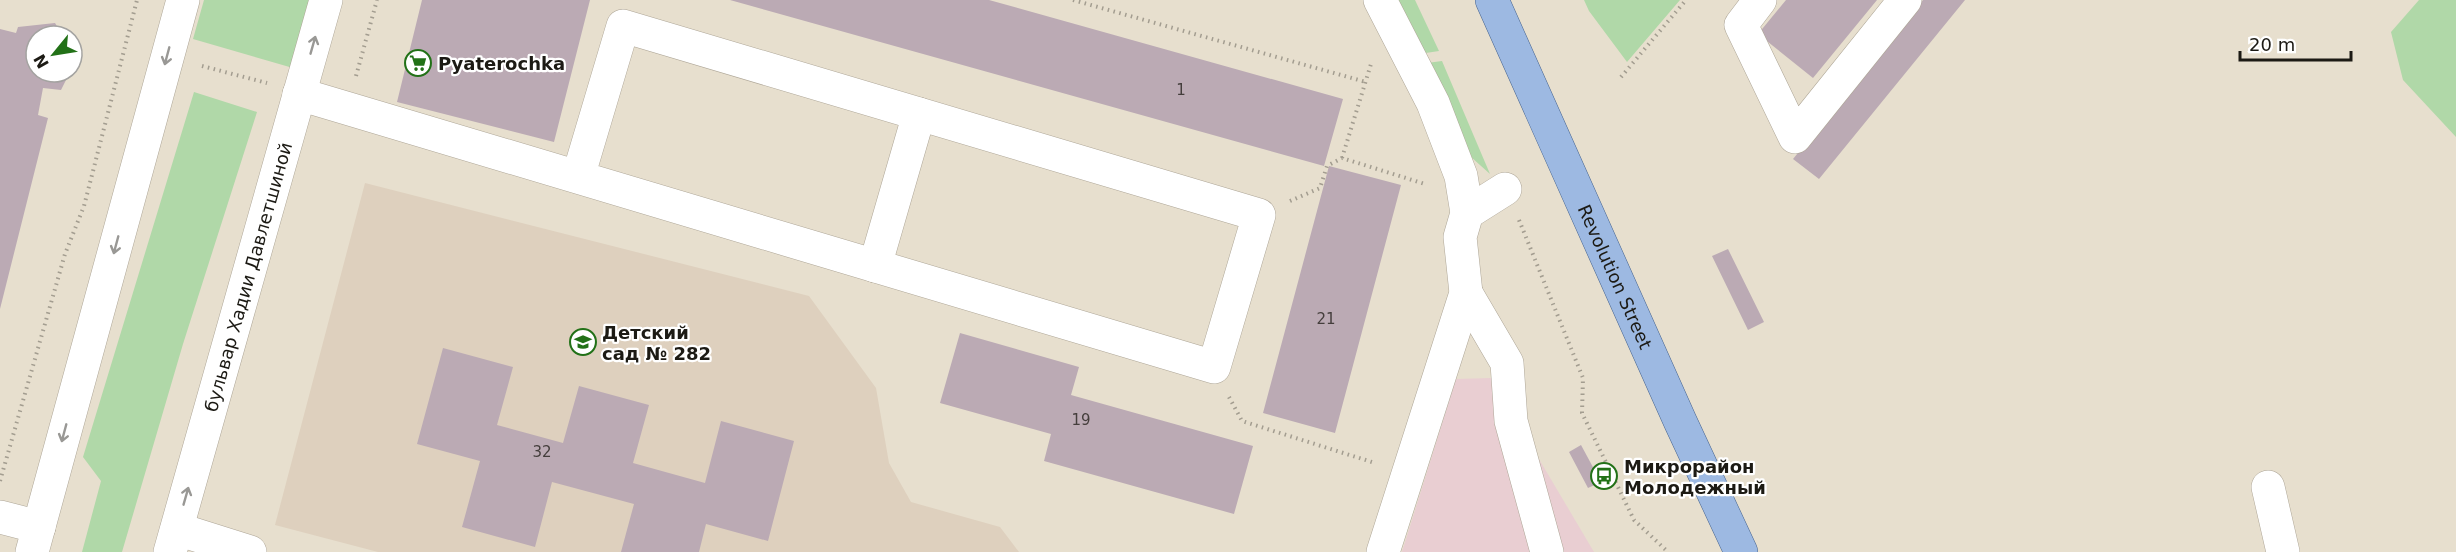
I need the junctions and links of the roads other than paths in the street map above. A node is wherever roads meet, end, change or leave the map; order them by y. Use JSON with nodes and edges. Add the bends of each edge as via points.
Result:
{"nodes":[{"id":1,"x":326,"y":0,"type":"edge"},
{"id":2,"x":1492,"y":0,"type":"edge"},
{"id":3,"x":1760,"y":0,"type":"edge"},
{"id":4,"x":1905,"y":0,"type":"edge"},
{"id":5,"x":178,"y":1,"type":"edge"},
{"id":6,"x":1384,"y":6,"type":"edge"},
{"id":7,"x":299,"y":93,"type":"junction"},
{"id":8,"x":919,"y":114,"type":"junction"},
{"id":9,"x":578,"y":177,"type":"junction"},
{"id":10,"x":1505,"y":189,"type":"road end"},
{"id":11,"x":1467,"y":213,"type":"junction"},
{"id":12,"x":874,"y":266,"type":"junction"},
{"id":13,"x":1466,"y":293,"type":"junction"},
{"id":14,"x":2268,"y":487,"type":"dead end"},
{"id":15,"x":0,"y":517,"type":"edge"},
{"id":16,"x":35,"y":540,"type":"edge"},
{"id":17,"x":174,"y":540,"type":"edge"},
{"id":18,"x":1542,"y":550,"type":"edge"},
{"id":19,"x":250,"y":552,"type":"edge"},
{"id":20,"x":1383,"y":552,"type":"edge"},
{"id":21,"x":1741,"y":552,"type":"edge"},
{"id":22,"x":2283,"y":552,"type":"edge"}],
"edges":[{"from":7,"to":1,"type":"street","name":"бульвар Хадии Давлетшиной","one_way":true},
{"from":2,"to":21,"type":"main road","name":"Revolution Street"},
{"from":3,"to":4,"type":"street","via":[[1741,25],[1795,137]]},
{"from":5,"to":16,"type":"street","one_way":true,"via":[[167,57]]},
{"from":6,"to":11,"type":"street","via":[[1432,103],[1461,176]]},
{"from":7,"to":9,"type":"street"},
{"from":17,"to":7,"type":"street","name":"бульвар Хадии Давлетшиной","one_way":true},
{"from":8,"to":9,"type":"street","via":[[623,26]]},
{"from":8,"to":12,"type":"street"},
{"from":8,"to":12,"type":"street","via":[[1259,215],[1214,367]]},
{"from":9,"to":12,"type":"street"},
{"from":10,"to":11,"type":"street"},
{"from":11,"to":13,"type":"street","via":[[1460,237]]},
{"from":13,"to":18,"type":"street","via":[[1507,363],[1511,421]]},
{"from":13,"to":20,"type":"street"},
{"from":14,"to":22,"type":"street"},
{"from":15,"to":16,"type":"street"},
{"from":17,"to":19,"type":"street"}]}
